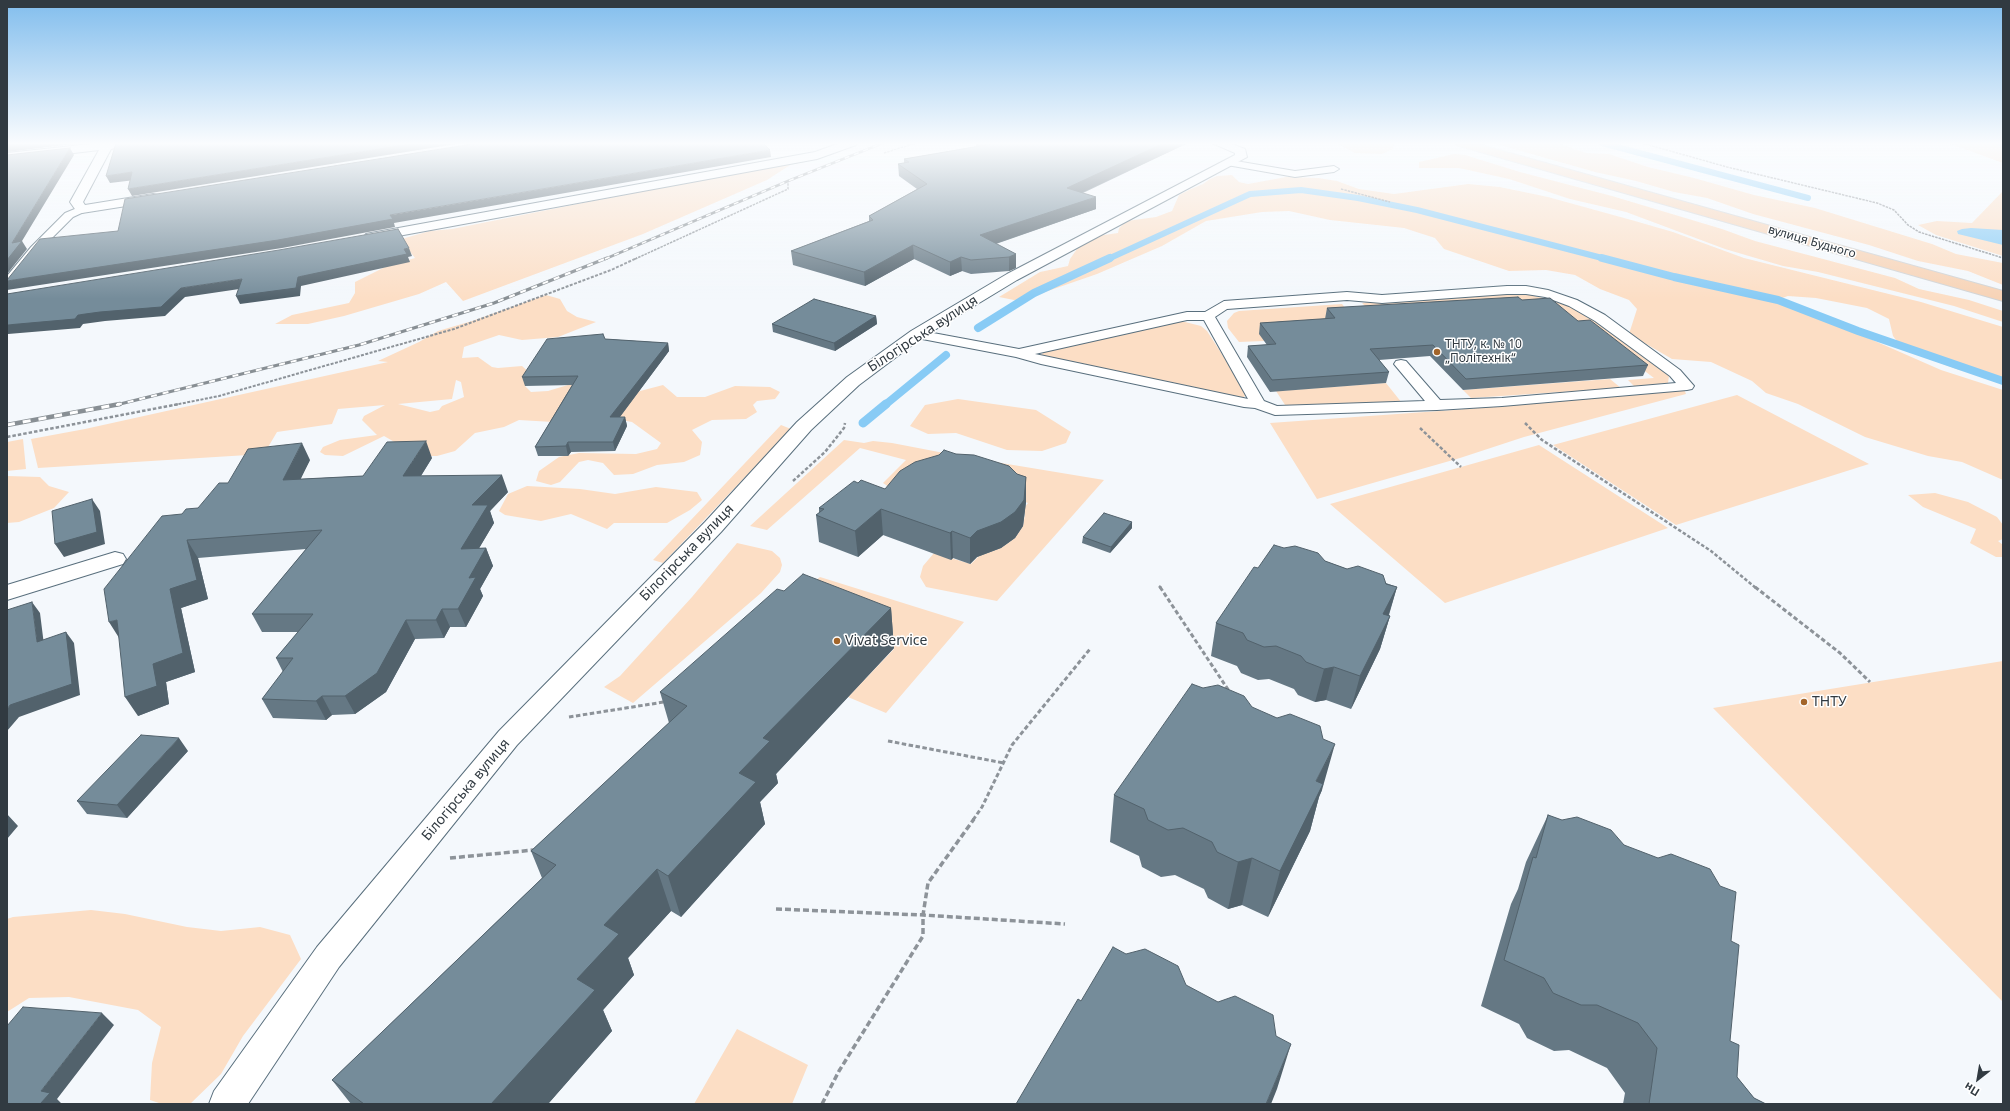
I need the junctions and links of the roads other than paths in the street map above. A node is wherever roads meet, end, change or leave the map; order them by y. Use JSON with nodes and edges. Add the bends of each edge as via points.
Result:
{"nodes":[{"id":1,"x":80,"y":195,"type":"edge"},
{"id":2,"x":600,"y":195,"type":"edge"},
{"id":3,"x":1168,"y":195,"type":"edge"},
{"id":4,"x":1644,"y":195,"type":"edge"},
{"id":5,"x":168,"y":196,"type":"edge"},
{"id":6,"x":82,"y":209,"type":"junction"},
{"id":7,"x":360,"y":239,"type":"edge"},
{"id":8,"x":7,"y":284,"type":"edge"},
{"id":9,"x":2003,"y":296,"type":"edge"},
{"id":10,"x":1208,"y":316,"type":"junction"},
{"id":11,"x":918,"y":334,"type":"junction"},
{"id":12,"x":1019,"y":353,"type":"junction"},
{"id":13,"x":1400,"y":364,"type":"edge"},
{"id":14,"x":1258,"y":404,"type":"junction"},
{"id":15,"x":1437,"y":406,"type":"junction"},
{"id":16,"x":115,"y":559,"type":"dead end"},
{"id":17,"x":7,"y":593,"type":"edge"},
{"id":18,"x":227,"y":1104,"type":"edge"}],
"edges":[{"from":1,"to":6,"type":"street","via":[[76,202]]},
{"from":2,"to":7,"type":"street"},
{"from":3,"to":11,"type":"street","name":"Білогірська вулиця","via":[[1012,277]]},
{"from":4,"to":9,"type":"highway","name":"вулиця Будного"},
{"from":5,"to":6,"type":"street"},
{"from":6,"to":8,"type":"lane","via":[[69,215],[35,249]]},
{"from":10,"to":12,"type":"lane","via":[[1187,316]]},
{"from":10,"to":14,"type":"lane"},
{"from":10,"to":15,"type":"lane","via":[[1224,306],[1358,290],[1382,299],[1526,290],[1548,294],[1573,303],[1600,318],[1675,373],[1687,386]]},
{"from":11,"to":12,"type":"lane"},
{"from":11,"to":18,"type":"street","name":"Білогірська вулиця","via":[[853,381],[804,426],[713,527],[508,738],[328,957]]},
{"from":12,"to":14,"type":"lane","via":[[1041,360]]},
{"from":13,"to":15,"type":"lane"},
{"from":14,"to":15,"type":"lane","via":[[1275,411]]},
{"from":16,"to":17,"type":"street"}]}
